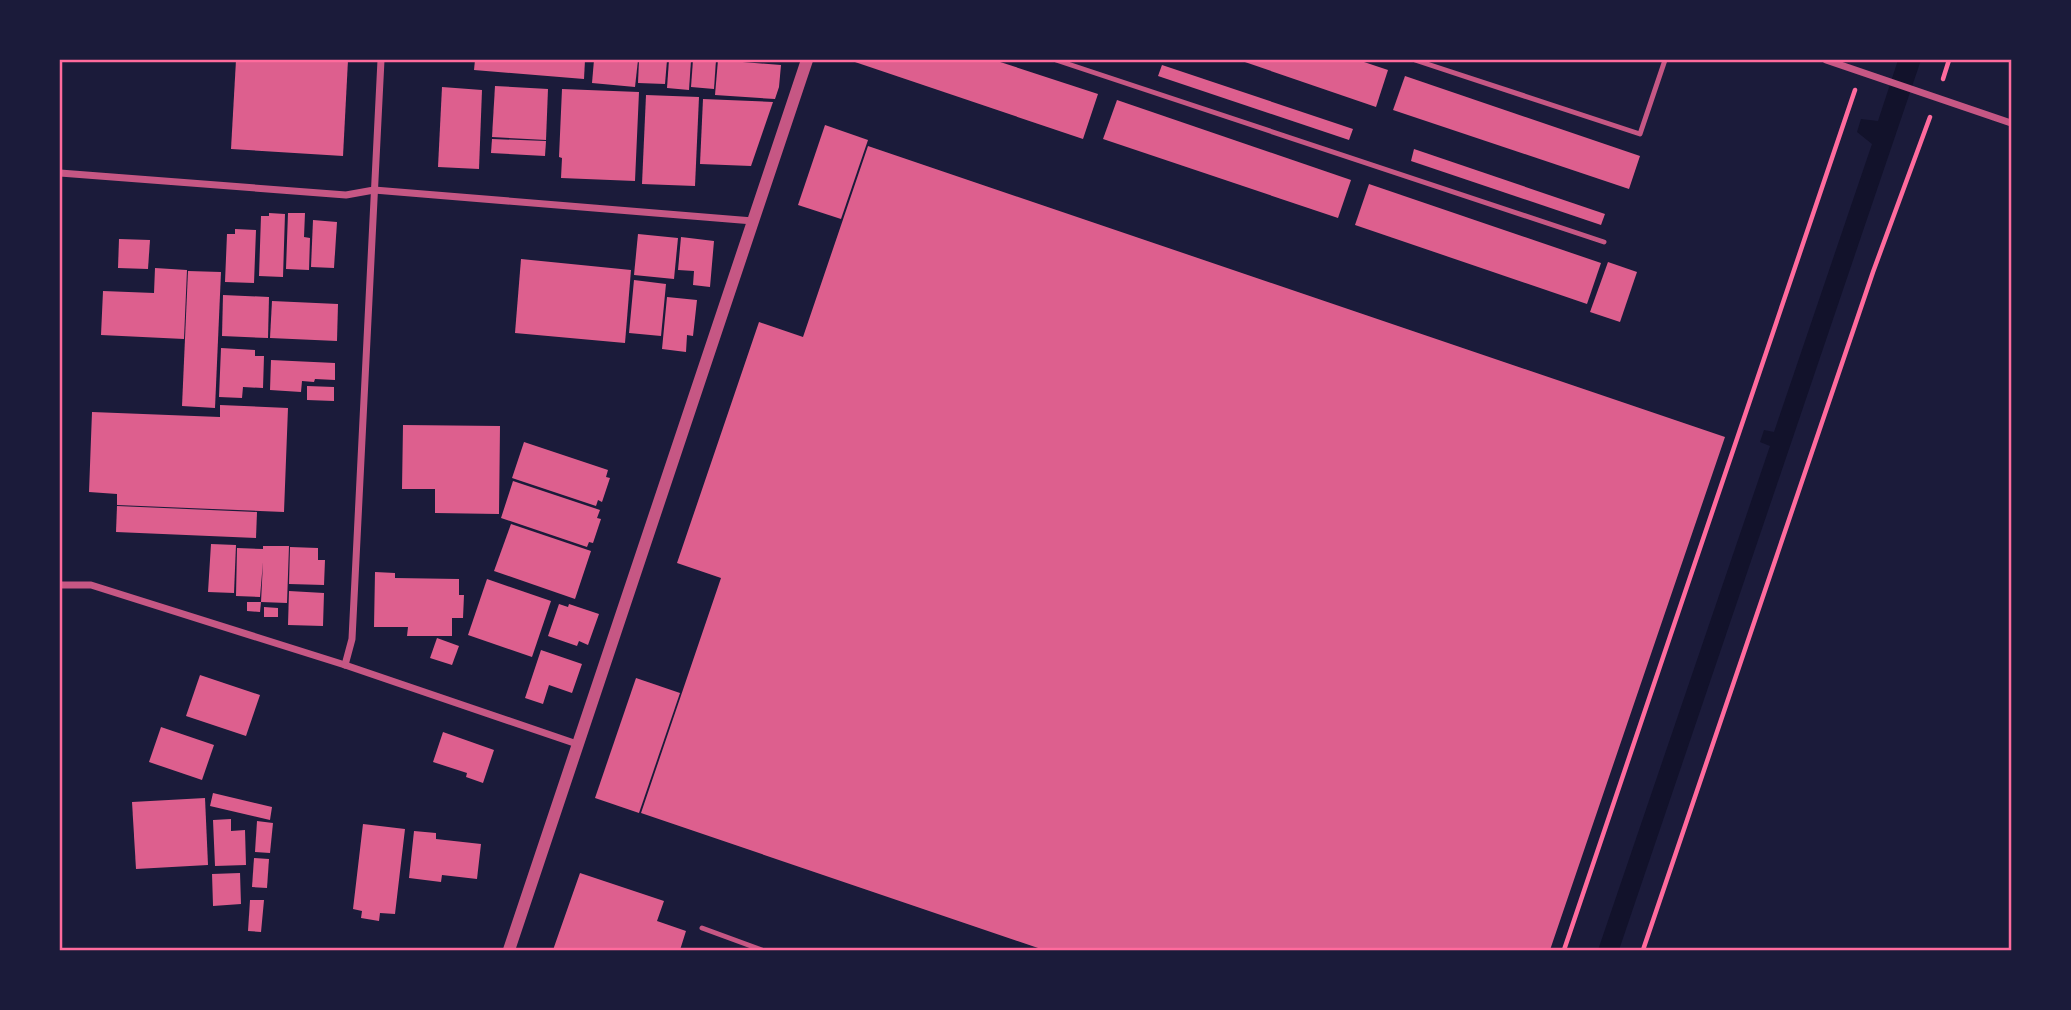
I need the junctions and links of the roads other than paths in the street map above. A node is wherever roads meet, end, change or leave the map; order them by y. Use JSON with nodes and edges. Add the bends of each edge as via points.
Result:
{"nodes":[{"id":1,"x":381,"y":60,"type":"edge"},
{"id":2,"x":807,"y":60,"type":"edge"},
{"id":3,"x":1056,"y":60,"type":"edge"},
{"id":4,"x":1415,"y":60,"type":"edge"},
{"id":5,"x":1665,"y":60,"type":"edge"},
{"id":6,"x":1826,"y":60,"type":"edge"},
{"id":7,"x":2011,"y":123,"type":"edge"},
{"id":8,"x":60,"y":173,"type":"edge"},
{"id":9,"x":374,"y":190,"type":"junction"},
{"id":10,"x":754,"y":221,"type":"junction"},
{"id":11,"x":1604,"y":242,"type":"dead end"},
{"id":12,"x":60,"y":585,"type":"edge"},
{"id":13,"x":345,"y":665,"type":"junction"},
{"id":14,"x":577,"y":744,"type":"junction"},
{"id":15,"x":702,"y":928,"type":"dead end"},
{"id":16,"x":509,"y":950,"type":"edge"},
{"id":17,"x":762,"y":950,"type":"edge"}],
"edges":[{"from":1,"to":9,"type":"street"},
{"from":2,"to":10,"type":"street"},
{"from":3,"to":11,"type":"lane"},
{"from":4,"to":5,"type":"lane","via":[[1640,134]]},
{"from":6,"to":7,"type":"street"},
{"from":8,"to":9,"type":"street","via":[[346,195]]},
{"from":9,"to":10,"type":"street"},
{"from":9,"to":13,"type":"street","via":[[352,639]]},
{"from":10,"to":14,"type":"street"},
{"from":12,"to":13,"type":"street","via":[[91,585]]},
{"from":13,"to":14,"type":"street"},
{"from":14,"to":16,"type":"street"},
{"from":15,"to":17,"type":"lane"}]}
